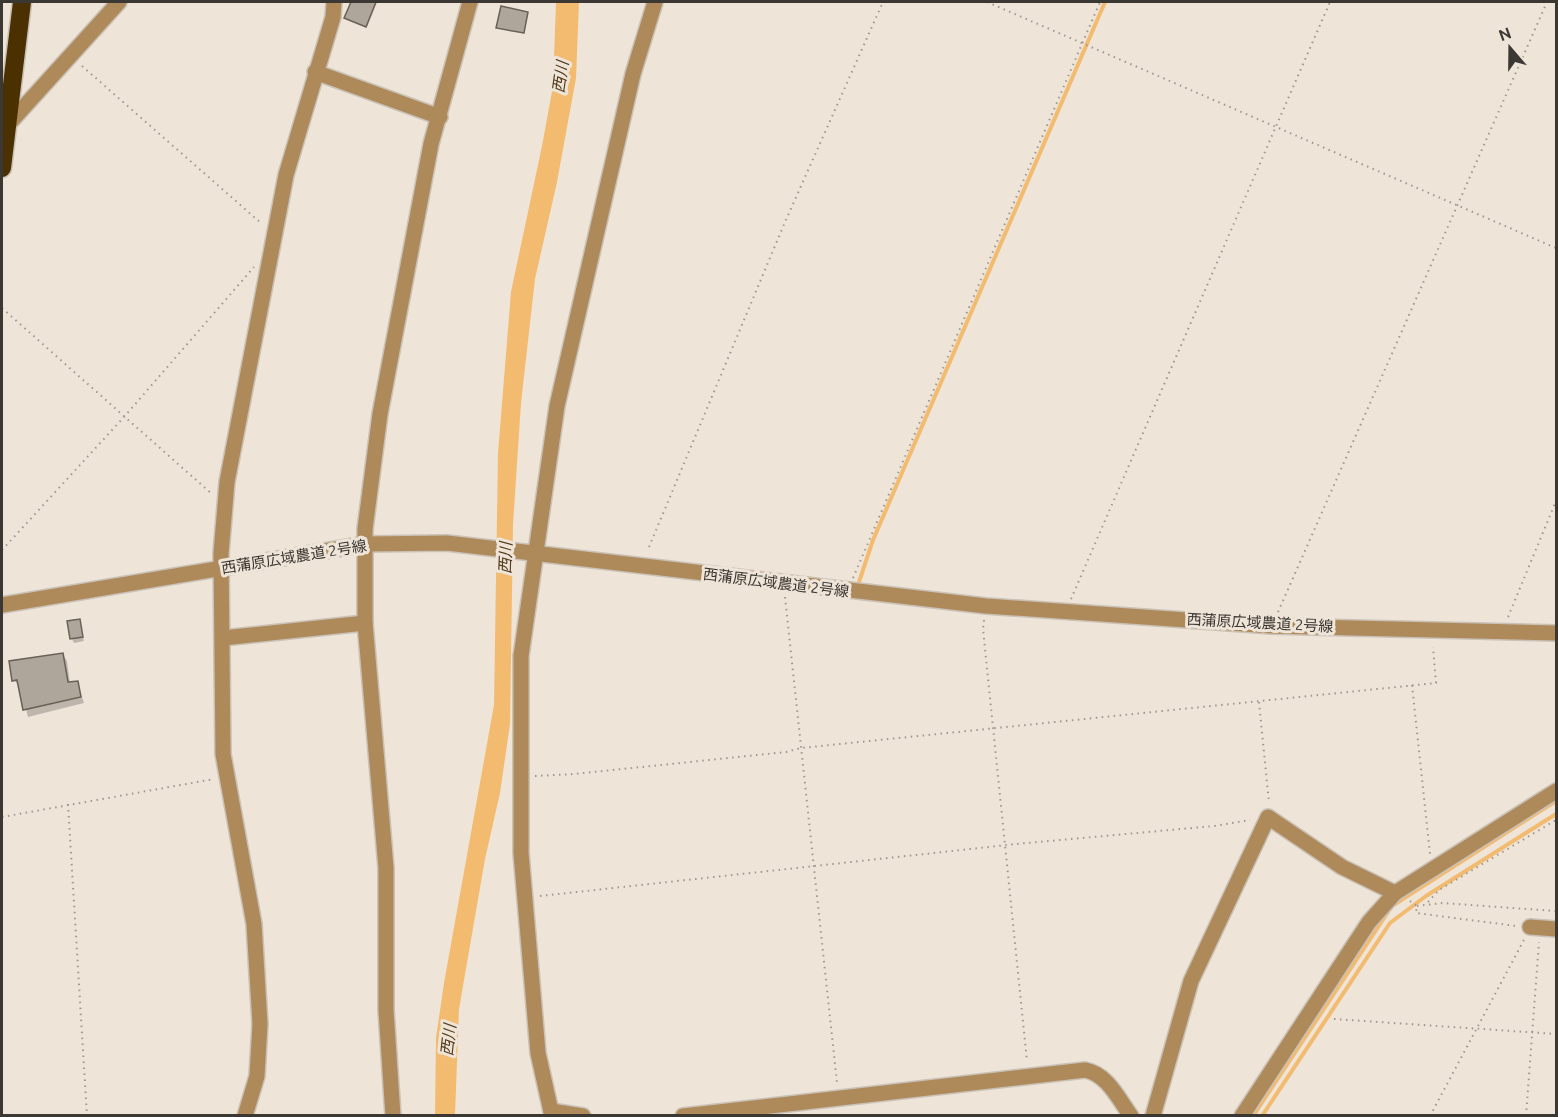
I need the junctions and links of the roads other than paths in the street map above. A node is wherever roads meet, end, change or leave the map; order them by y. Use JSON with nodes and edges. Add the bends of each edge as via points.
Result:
{"nodes":[{"id":1,"x":22,"y":2,"type":"edge"},
{"id":2,"x":119,"y":2,"type":"edge"},
{"id":3,"x":334,"y":2,"type":"edge"},
{"id":4,"x":470,"y":2,"type":"edge"},
{"id":5,"x":655,"y":2,"type":"edge"},
{"id":6,"x":315,"y":72,"type":"junction"},
{"id":7,"x":440,"y":117,"type":"junction"},
{"id":8,"x":5,"y":128,"type":"junction"},
{"id":9,"x":2,"y":168,"type":"edge"},
{"id":10,"x":366,"y":544,"type":"junction"},
{"id":11,"x":530,"y":553,"type":"junction"},
{"id":12,"x":223,"y":568,"type":"junction"},
{"id":13,"x":2,"y":605,"type":"edge"},
{"id":14,"x":365,"y":623,"type":"junction"},
{"id":15,"x":1557,"y":633,"type":"edge"},
{"id":16,"x":224,"y":638,"type":"junction"},
{"id":17,"x":1557,"y":791,"type":"edge"},
{"id":18,"x":1395,"y":893,"type":"junction"},
{"id":19,"x":1535,"y":928,"type":"road end"},
{"id":20,"x":1557,"y":929,"type":"edge"},
{"id":21,"x":552,"y":1114,"type":"edge"},
{"id":22,"x":245,"y":1116,"type":"edge"},
{"id":23,"x":393,"y":1116,"type":"edge"},
{"id":24,"x":583,"y":1116,"type":"edge"},
{"id":25,"x":683,"y":1116,"type":"edge"},
{"id":26,"x":1131,"y":1116,"type":"edge"},
{"id":27,"x":1153,"y":1116,"type":"edge"},
{"id":28,"x":1242,"y":1116,"type":"edge"}],
"edges":[{"from":1,"to":8,"type":"highway"},
{"from":2,"to":8,"type":"street"},
{"from":3,"to":6,"type":"street"},
{"from":4,"to":7,"type":"street"},
{"from":5,"to":11,"type":"street","via":[[633,74],[569,348]]},
{"from":6,"to":7,"type":"street"},
{"from":6,"to":12,"type":"street","via":[[286,174],[269,257],[226,502]]},
{"from":7,"to":10,"type":"street","via":[[428,156],[383,393]]},
{"from":8,"to":9,"type":"highway"},
{"from":10,"to":11,"type":"street","name":"西蒲原広域農道 2号線","via":[[461,544]]},
{"from":10,"to":12,"type":"street","name":"西蒲原広域農道 2号線"},
{"from":10,"to":14,"type":"street"},
{"from":11,"to":15,"type":"street","name":"西蒲原広域農道 2号線","via":[[986,606],[1272,626]]},
{"from":11,"to":21,"type":"street","via":[[521,656],[520,776],[538,1053]]},
{"from":12,"to":13,"type":"street","name":"西蒲原広域農道 2号線"},
{"from":12,"to":16,"type":"street"},
{"from":14,"to":16,"type":"street"},
{"from":14,"to":23,"type":"street","via":[[386,868],[386,1010]]},
{"from":16,"to":22,"type":"street","via":[[223,754],[254,924],[260,1024],[257,1076]]},
{"from":17,"to":18,"type":"street"},
{"from":18,"to":27,"type":"street","via":[[1341,867],[1268,816],[1191,981]]},
{"from":18,"to":28,"type":"street","via":[[1369,921]]},
{"from":19,"to":20,"type":"street"},
{"from":21,"to":24,"type":"street"},
{"from":25,"to":26,"type":"street","via":[[1085,1070],[1105,1079]]}]}
